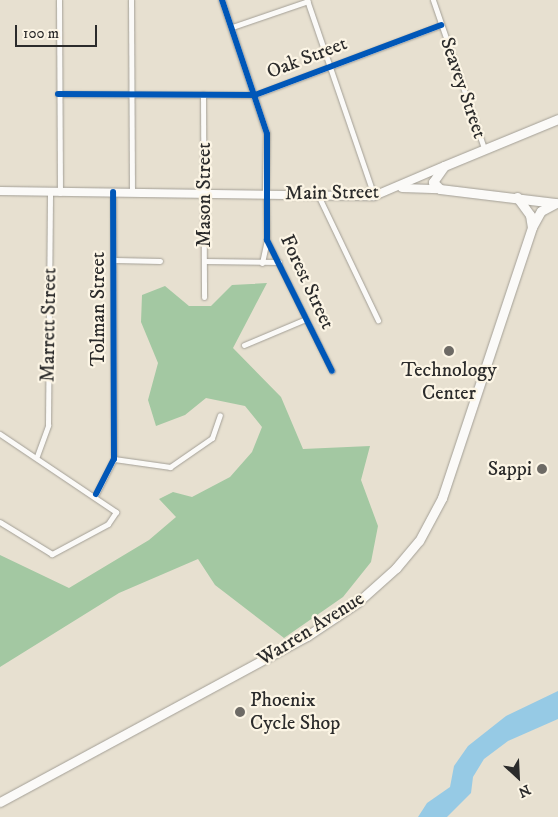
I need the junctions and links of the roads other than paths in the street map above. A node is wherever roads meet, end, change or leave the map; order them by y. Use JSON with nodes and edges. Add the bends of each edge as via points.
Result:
{"nodes":[{"id":1,"x":59,"y":0,"type":"edge"},
{"id":2,"x":131,"y":0,"type":"edge"},
{"id":3,"x":222,"y":0,"type":"edge"},
{"id":4,"x":308,"y":0,"type":"edge"},
{"id":5,"x":433,"y":0,"type":"edge"},
{"id":6,"x":442,"y":25,"type":"junction"},
{"id":7,"x":232,"y":28,"type":"junction"},
{"id":8,"x":330,"y":67,"type":"junction"},
{"id":9,"x":58,"y":94,"type":"junction"},
{"id":10,"x":132,"y":94,"type":"junction"},
{"id":11,"x":203,"y":94,"type":"junction"},
{"id":12,"x":255,"y":95,"type":"junction"},
{"id":13,"x":558,"y":119,"type":"edge"},
{"id":14,"x":484,"y":148,"type":"junction"},
{"id":15,"x":444,"y":166,"type":"junction"},
{"id":16,"x":402,"y":188,"type":"junction"},
{"id":17,"x":440,"y":189,"type":"junction"},
{"id":18,"x":0,"y":191,"type":"edge"},
{"id":19,"x":113,"y":192,"type":"junction"},
{"id":20,"x":50,"y":193,"type":"junction"},
{"id":21,"x":60,"y":193,"type":"junction"},
{"id":22,"x":132,"y":193,"type":"junction"},
{"id":23,"x":203,"y":194,"type":"junction"},
{"id":24,"x":266,"y":194,"type":"junction"},
{"id":25,"x":318,"y":194,"type":"junction"},
{"id":26,"x":374,"y":196,"type":"junction"},
{"id":27,"x":517,"y":197,"type":"junction"},
{"id":28,"x":557,"y":203,"type":"edge"},
{"id":29,"x":532,"y":227,"type":"junction"},
{"id":30,"x":267,"y":240,"type":"junction"},
{"id":31,"x":115,"y":260,"type":"junction"},
{"id":32,"x":160,"y":260,"type":"dead end"},
{"id":33,"x":204,"y":261,"type":"junction"},
{"id":34,"x":279,"y":262,"type":"junction"},
{"id":35,"x":262,"y":263,"type":"junction"},
{"id":36,"x":204,"y":297,"type":"dead end"},
{"id":37,"x":306,"y":319,"type":"junction"},
{"id":38,"x":378,"y":320,"type":"dead end"},
{"id":39,"x":244,"y":345,"type":"dead end"},
{"id":40,"x":332,"y":371,"type":"dead end"},
{"id":41,"x":220,"y":415,"type":"dead end"},
{"id":42,"x":0,"y":434,"type":"edge"},
{"id":43,"x":37,"y":456,"type":"junction"},
{"id":44,"x":114,"y":459,"type":"junction"},
{"id":45,"x":96,"y":494,"type":"junction"},
{"id":46,"x":0,"y":522,"type":"edge"},
{"id":47,"x":0,"y":802,"type":"edge"}],
"edges":[{"from":1,"to":9,"type":"street"},
{"from":2,"to":10,"type":"street"},
{"from":3,"to":7,"type":"street","name":"Forest Street"},
{"from":4,"to":7,"type":"street"},
{"from":4,"to":8,"type":"street"},
{"from":5,"to":6,"type":"street","name":"Seavey Street"},
{"from":6,"to":8,"type":"street","name":"Oak Street"},
{"from":6,"to":14,"type":"street","name":"Seavey Street"},
{"from":7,"to":12,"type":"street","name":"Forest Street"},
{"from":8,"to":12,"type":"street","name":"Oak Street"},
{"from":8,"to":26,"type":"street"},
{"from":9,"to":10,"type":"street","name":"Oak Street"},
{"from":9,"to":21,"type":"street"},
{"from":10,"to":11,"type":"street","name":"Oak Street"},
{"from":10,"to":22,"type":"street"},
{"from":11,"to":12,"type":"street","name":"Oak Street"},
{"from":11,"to":23,"type":"street","name":"Mason Street"},
{"from":12,"to":24,"type":"street","name":"Forest Street","via":[[266,134]]},
{"from":13,"to":14,"type":"main road","name":"Main Street"},
{"from":14,"to":15,"type":"main road","name":"Main Street"},
{"from":15,"to":16,"type":"main road","name":"Main Street"},
{"from":15,"to":17,"type":"main road","via":[[433,178]]},
{"from":16,"to":17,"type":"main road"},
{"from":16,"to":26,"type":"main road","name":"Main Street"},
{"from":17,"to":27,"type":"main road"},
{"from":18,"to":20,"type":"main road","name":"Main Street"},
{"from":19,"to":21,"type":"main road","name":"Main Street"},
{"from":19,"to":22,"type":"main road","name":"Main Street"},
{"from":19,"to":31,"type":"street","name":"Tolman Street"},
{"from":20,"to":21,"type":"main road","name":"Main Street"},
{"from":20,"to":43,"type":"street","name":"Marrett Street","via":[[48,425]]},
{"from":22,"to":23,"type":"main road","name":"Main Street"},
{"from":23,"to":24,"type":"main road","name":"Main Street"},
{"from":23,"to":33,"type":"street","name":"Mason Street"},
{"from":24,"to":25,"type":"main road","name":"Main Street"},
{"from":24,"to":30,"type":"street","name":"Forest Street"},
{"from":25,"to":26,"type":"main road","name":"Main Street"},
{"from":25,"to":38,"type":"street"},
{"from":27,"to":28,"type":"main road"},
{"from":27,"to":29,"type":"main road","via":[[530,215]]},
{"from":28,"to":29,"type":"main road","name":"Warren Avenue","via":[[541,211]]},
{"from":29,"to":47,"type":"main road","name":"Warren Avenue","via":[[442,498],[419,541],[396,568],[358,602],[307,636]]},
{"from":30,"to":34,"type":"street","name":"Forest Street"},
{"from":30,"to":35,"type":"street"},
{"from":31,"to":32,"type":"street"},
{"from":31,"to":44,"type":"street","name":"Tolman Street"},
{"from":33,"to":35,"type":"street"},
{"from":33,"to":36,"type":"street","name":"Mason Street"},
{"from":34,"to":35,"type":"street"},
{"from":34,"to":37,"type":"street","name":"Forest Street"},
{"from":37,"to":39,"type":"street"},
{"from":37,"to":40,"type":"street","name":"Forest Street"},
{"from":41,"to":44,"type":"street","via":[[212,438],[170,467]]},
{"from":42,"to":43,"type":"street"},
{"from":43,"to":45,"type":"street"},
{"from":44,"to":45,"type":"street"},
{"from":45,"to":46,"type":"street","via":[[116,512],[108,524],[52,554]]}]}
